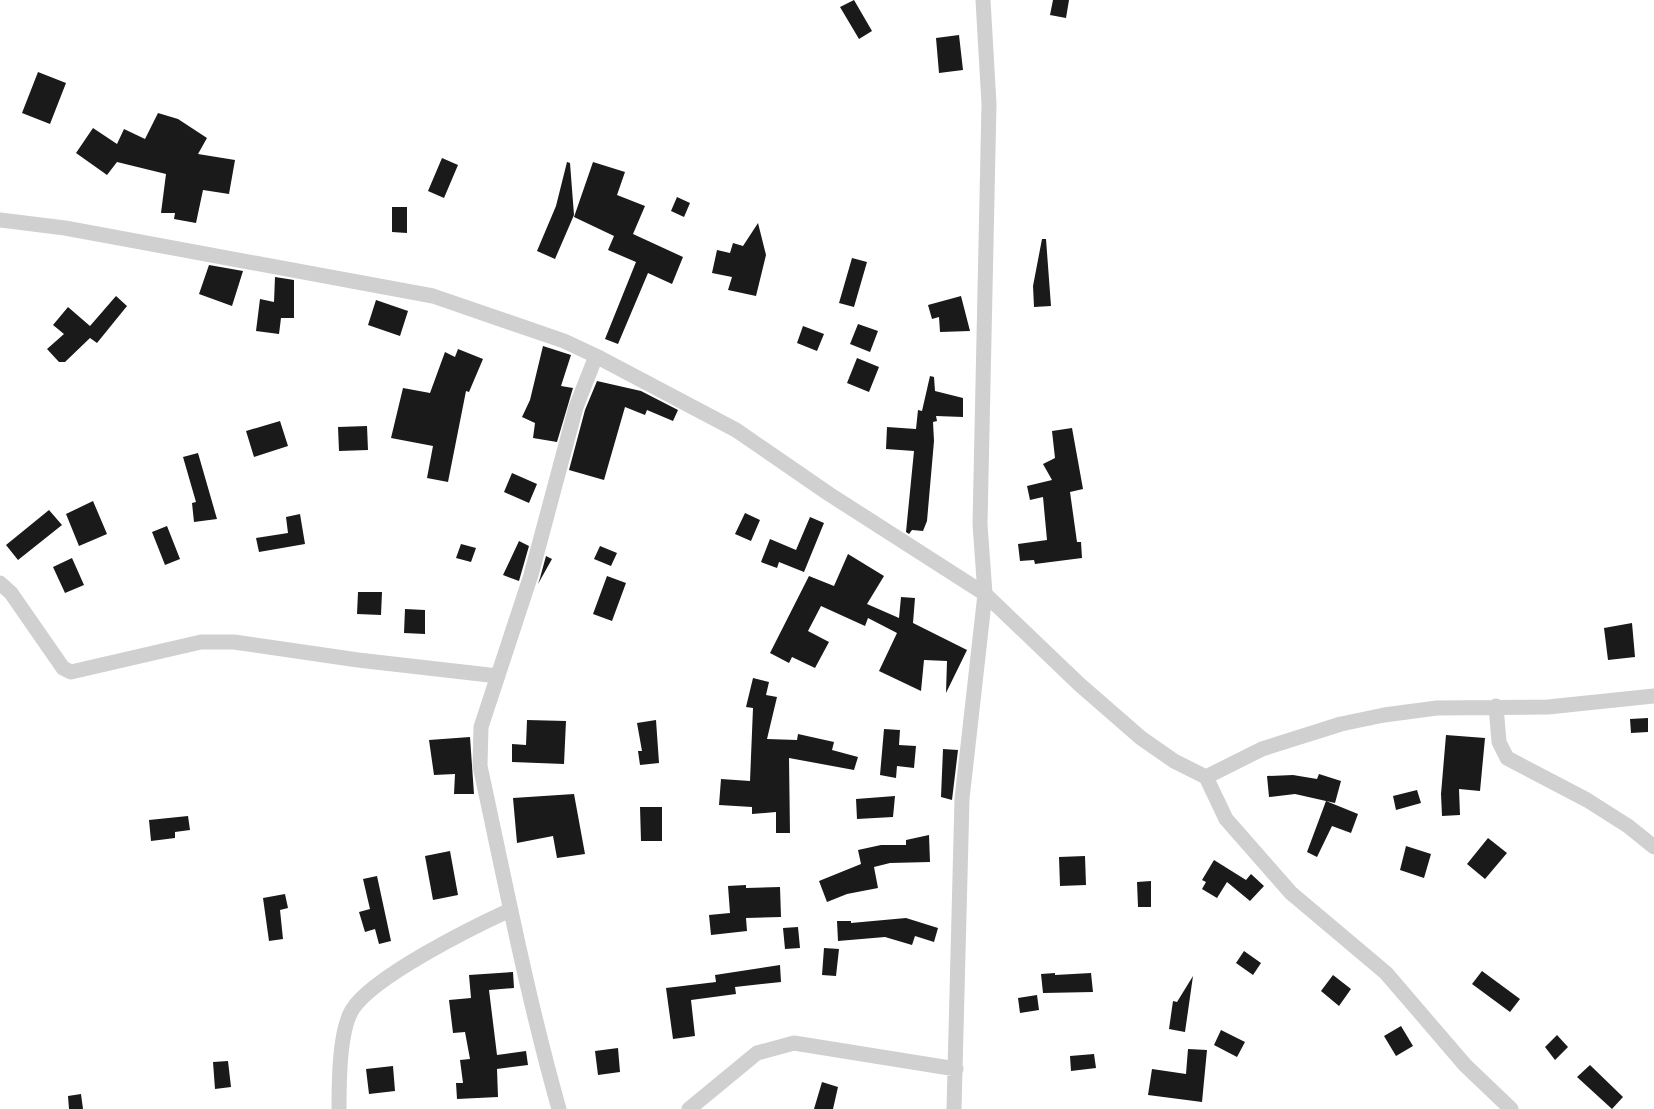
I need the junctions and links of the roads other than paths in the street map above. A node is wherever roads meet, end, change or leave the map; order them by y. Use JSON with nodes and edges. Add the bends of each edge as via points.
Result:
{"nodes":[{"id":1,"x":983,"y":0,"type":"edge"},
{"id":2,"x":0,"y":220,"type":"edge"},
{"id":3,"x":596,"y":356,"type":"junction"},
{"id":4,"x":0,"y":583,"type":"edge"},
{"id":5,"x":985,"y":594,"type":"junction"},
{"id":6,"x":498,"y":676,"type":"junction"},
{"id":7,"x":1654,"y":696,"type":"edge"},
{"id":8,"x":1496,"y":706,"type":"junction"},
{"id":9,"x":1206,"y":777,"type":"junction"},
{"id":10,"x":1654,"y":847,"type":"edge"},
{"id":11,"x":510,"y":910,"type":"junction"},
{"id":12,"x":956,"y":1069,"type":"junction"},
{"id":13,"x":339,"y":1109,"type":"edge"},
{"id":14,"x":559,"y":1109,"type":"edge"},
{"id":15,"x":689,"y":1109,"type":"edge"},
{"id":16,"x":954,"y":1109,"type":"edge"},
{"id":17,"x":1510,"y":1109,"type":"edge"}],
"edges":[{"from":1,"to":5,"type":"street","via":[[988,104],[980,524]]},
{"from":2,"to":3,"type":"street","via":[[65,228],[433,296],[564,341]]},
{"from":3,"to":5,"type":"street","via":[[736,430]]},
{"from":3,"to":6,"type":"street","via":[[576,407],[531,575]]},
{"from":4,"to":6,"type":"street","via":[[63,668],[71,672],[201,642],[234,642]]},
{"from":5,"to":9,"type":"street","via":[[1141,738]]},
{"from":5,"to":12,"type":"street","via":[[962,799]]},
{"from":6,"to":11,"type":"street","via":[[478,746]]},
{"from":7,"to":8,"type":"street","via":[[1548,706]]},
{"from":8,"to":9,"type":"street","via":[[1437,708],[1341,724],[1262,749]]},
{"from":8,"to":10,"type":"street","via":[[1498,742],[1507,758],[1587,800]]},
{"from":9,"to":17,"type":"street","via":[[1226,819],[1292,893],[1386,973],[1465,1065]]},
{"from":11,"to":13,"type":"street","via":[[460,933],[369,990],[352,1010],[345,1030]]},
{"from":11,"to":14,"type":"street"},
{"from":12,"to":15,"type":"street","via":[[794,1043],[757,1053]]},
{"from":12,"to":16,"type":"street"}]}
